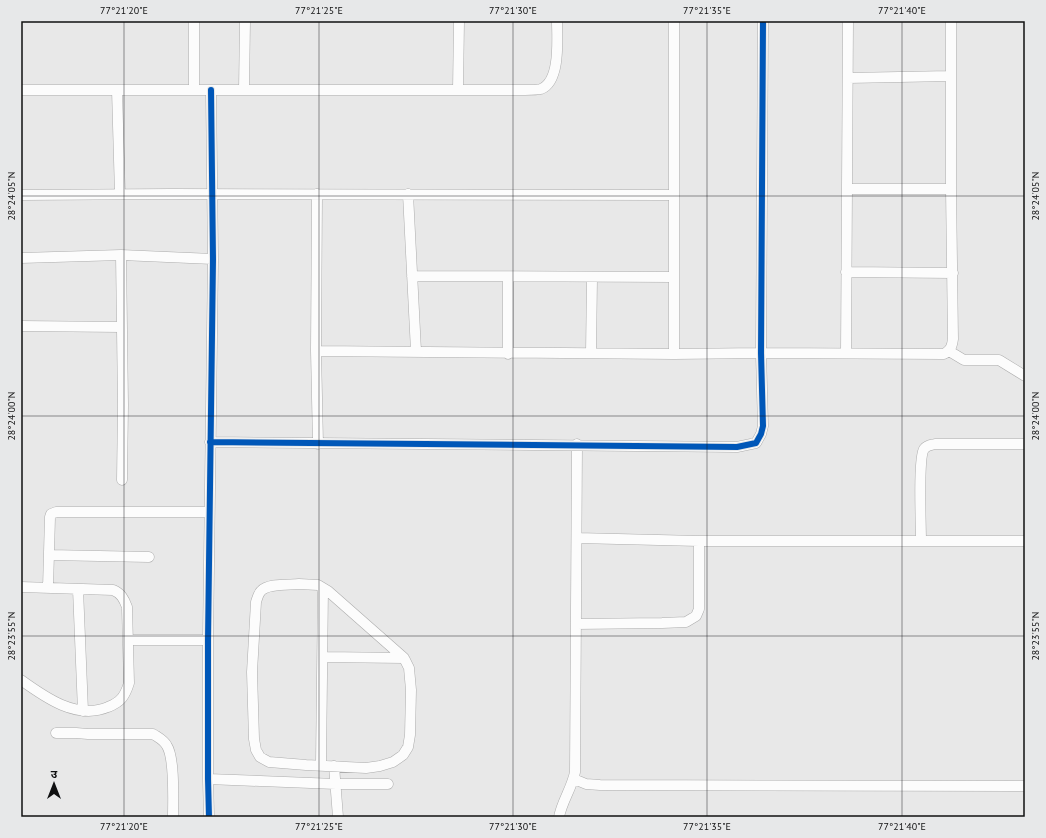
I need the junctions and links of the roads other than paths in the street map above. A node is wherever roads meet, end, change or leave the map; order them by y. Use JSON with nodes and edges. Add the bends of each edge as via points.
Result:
{"nodes":[{"id":1,"x":194,"y":21,"type":"edge"},
{"id":2,"x":245,"y":21,"type":"edge"},
{"id":3,"x":459,"y":21,"type":"edge"},
{"id":4,"x":557,"y":21,"type":"edge"},
{"id":5,"x":674,"y":21,"type":"edge"},
{"id":6,"x":763,"y":21,"type":"edge"},
{"id":7,"x":848,"y":21,"type":"edge"},
{"id":8,"x":951,"y":21,"type":"edge"},
{"id":9,"x":950,"y":76,"type":"junction"},
{"id":10,"x":848,"y":78,"type":"junction"},
{"id":11,"x":21,"y":90,"type":"edge"},
{"id":12,"x":117,"y":90,"type":"junction"},
{"id":13,"x":194,"y":90,"type":"junction"},
{"id":14,"x":211,"y":90,"type":"junction"},
{"id":15,"x":244,"y":90,"type":"junction"},
{"id":16,"x":458,"y":90,"type":"junction"},
{"id":17,"x":848,"y":189,"type":"junction"},
{"id":18,"x":951,"y":189,"type":"junction"},
{"id":19,"x":120,"y":194,"type":"junction"},
{"id":20,"x":316,"y":194,"type":"junction"},
{"id":21,"x":408,"y":194,"type":"junction"},
{"id":22,"x":21,"y":195,"type":"edge"},
{"id":23,"x":212,"y":195,"type":"junction"},
{"id":24,"x":673,"y":195,"type":"junction"},
{"id":25,"x":120,"y":255,"type":"junction"},
{"id":26,"x":21,"y":258,"type":"edge"},
{"id":27,"x":213,"y":259,"type":"junction"},
{"id":28,"x":846,"y":272,"type":"junction"},
{"id":29,"x":953,"y":272,"type":"junction"},
{"id":30,"x":412,"y":276,"type":"junction"},
{"id":31,"x":508,"y":277,"type":"junction"},
{"id":32,"x":674,"y":277,"type":"junction"},
{"id":33,"x":592,"y":278,"type":"junction"},
{"id":34,"x":21,"y":326,"type":"edge"},
{"id":35,"x":121,"y":327,"type":"junction"},
{"id":36,"x":316,"y":351,"type":"junction"},
{"id":37,"x":416,"y":351,"type":"junction"},
{"id":38,"x":949,"y":351,"type":"junction"},
{"id":39,"x":590,"y":353,"type":"junction"},
{"id":40,"x":761,"y":353,"type":"junction"},
{"id":41,"x":846,"y":353,"type":"junction"},
{"id":42,"x":508,"y":354,"type":"junction"},
{"id":43,"x":674,"y":354,"type":"junction"},
{"id":44,"x":1025,"y":376,"type":"edge"},
{"id":45,"x":210,"y":442,"type":"junction"},
{"id":46,"x":318,"y":444,"type":"junction"},
{"id":47,"x":577,"y":444,"type":"junction"},
{"id":48,"x":1025,"y":444,"type":"edge"},
{"id":49,"x":122,"y":480,"type":"dead end"},
{"id":50,"x":209,"y":512,"type":"junction"},
{"id":51,"x":577,"y":538,"type":"junction"},
{"id":52,"x":699,"y":541,"type":"junction"},
{"id":53,"x":921,"y":541,"type":"junction"},
{"id":54,"x":1025,"y":541,"type":"edge"},
{"id":55,"x":49,"y":555,"type":"junction"},
{"id":56,"x":150,"y":557,"type":"dead end"},
{"id":57,"x":21,"y":587,"type":"edge"},
{"id":58,"x":48,"y":588,"type":"junction"},
{"id":59,"x":78,"y":588,"type":"junction"},
{"id":60,"x":323,"y":588,"type":"junction"},
{"id":61,"x":576,"y":624,"type":"junction"},
{"id":62,"x":128,"y":640,"type":"junction"},
{"id":63,"x":208,"y":640,"type":"junction"},
{"id":64,"x":323,"y":657,"type":"junction"},
{"id":65,"x":404,"y":658,"type":"junction"},
{"id":66,"x":21,"y":680,"type":"edge"},
{"id":67,"x":83,"y":711,"type":"junction"},
{"id":68,"x":56,"y":733,"type":"dead end"},
{"id":69,"x":321,"y":765,"type":"junction"},
{"id":70,"x":334,"y":766,"type":"junction"},
{"id":71,"x":208,"y":779,"type":"junction"},
{"id":72,"x":574,"y":779,"type":"junction"},
{"id":73,"x":336,"y":784,"type":"junction"},
{"id":74,"x":388,"y":784,"type":"dead end"},
{"id":75,"x":1025,"y":786,"type":"edge"},
{"id":76,"x":173,"y":817,"type":"edge"},
{"id":77,"x":209,"y":817,"type":"edge"},
{"id":78,"x":338,"y":817,"type":"edge"},
{"id":79,"x":559,"y":817,"type":"edge"}],
"edges":[{"from":1,"to":13,"type":"street"},
{"from":2,"to":15,"type":"street"},
{"from":3,"to":16,"type":"street"},
{"from":4,"to":16,"type":"street","via":[[557,58],[550,82],[541,88],[525,90]]},
{"from":5,"to":24,"type":"street"},
{"from":6,"to":40,"type":"street"},
{"from":7,"to":10,"type":"street"},
{"from":8,"to":9,"type":"street"},
{"from":9,"to":10,"type":"street"},
{"from":9,"to":18,"type":"street"},
{"from":10,"to":17,"type":"street"},
{"from":11,"to":12,"type":"street"},
{"from":12,"to":13,"type":"street"},
{"from":12,"to":19,"type":"street"},
{"from":13,"to":14,"type":"street"},
{"from":14,"to":15,"type":"street"},
{"from":14,"to":23,"type":"street"},
{"from":15,"to":16,"type":"street"},
{"from":17,"to":18,"type":"street"},
{"from":17,"to":28,"type":"street"},
{"from":18,"to":29,"type":"street"},
{"from":19,"to":22,"type":"street"},
{"from":19,"to":23,"type":"street"},
{"from":20,"to":21,"type":"street"},
{"from":20,"to":23,"type":"street"},
{"from":20,"to":36,"type":"street"},
{"from":21,"to":24,"type":"street"},
{"from":21,"to":30,"type":"street"},
{"from":23,"to":27,"type":"street"},
{"from":24,"to":32,"type":"street"},
{"from":25,"to":26,"type":"street"},
{"from":25,"to":27,"type":"street"},
{"from":25,"to":35,"type":"street"},
{"from":27,"to":45,"type":"street"},
{"from":28,"to":29,"type":"street"},
{"from":28,"to":41,"type":"street"},
{"from":29,"to":38,"type":"street","via":[[953,338]]},
{"from":30,"to":31,"type":"street"},
{"from":30,"to":37,"type":"street"},
{"from":31,"to":33,"type":"street"},
{"from":31,"to":42,"type":"street"},
{"from":32,"to":33,"type":"street"},
{"from":32,"to":43,"type":"street"},
{"from":33,"to":39,"type":"street"},
{"from":34,"to":35,"type":"street"},
{"from":35,"to":49,"type":"street"},
{"from":36,"to":37,"type":"street"},
{"from":36,"to":46,"type":"street"},
{"from":37,"to":42,"type":"street"},
{"from":38,"to":41,"type":"street","via":[[936,355]]},
{"from":38,"to":44,"type":"street","via":[[964,360],[999,360]]},
{"from":39,"to":42,"type":"street"},
{"from":39,"to":43,"type":"street"},
{"from":40,"to":41,"type":"street"},
{"from":40,"to":43,"type":"street"},
{"from":40,"to":47,"type":"street","via":[[763,426],[756,443],[738,447]]},
{"from":45,"to":46,"type":"street"},
{"from":45,"to":50,"type":"street"},
{"from":46,"to":47,"type":"street"},
{"from":47,"to":51,"type":"street"},
{"from":48,"to":53,"type":"street","via":[[928,445],[920,462]]},
{"from":50,"to":55,"type":"street","via":[[56,512],[50,517]]},
{"from":50,"to":63,"type":"street"},
{"from":51,"to":52,"type":"street"},
{"from":51,"to":61,"type":"street"},
{"from":52,"to":53,"type":"street"},
{"from":52,"to":61,"type":"street","via":[[699,609],[691,620]]},
{"from":53,"to":54,"type":"street"},
{"from":55,"to":56,"type":"street"},
{"from":55,"to":58,"type":"street"},
{"from":57,"to":58,"type":"street"},
{"from":58,"to":59,"type":"street"},
{"from":59,"to":62,"type":"street","via":[[118,592],[127,607]]},
{"from":59,"to":67,"type":"street"},
{"from":60,"to":64,"type":"street"},
{"from":60,"to":65,"type":"street"},
{"from":60,"to":69,"type":"street","via":[[312,584],[270,586],[260,592],[256,602],[252,672],[254,739],[260,757],[269,762]]},
{"from":61,"to":72,"type":"street"},
{"from":62,"to":63,"type":"street"},
{"from":62,"to":67,"type":"street","via":[[129,683],[121,701],[101,710]]},
{"from":63,"to":71,"type":"street"},
{"from":64,"to":65,"type":"street"},
{"from":64,"to":69,"type":"street"},
{"from":65,"to":70,"type":"street","via":[[409,668],[411,690],[410,735],[408,747],[403,755],[393,762],[380,766]]},
{"from":66,"to":67,"type":"street","via":[[60,704]]},
{"from":68,"to":76,"type":"street","via":[[153,734],[162,739],[168,747],[171,763]]},
{"from":69,"to":70,"type":"street"},
{"from":70,"to":73,"type":"street"},
{"from":71,"to":73,"type":"street"},
{"from":71,"to":77,"type":"street"},
{"from":72,"to":75,"type":"street","via":[[586,784],[606,785]]},
{"from":72,"to":79,"type":"street","via":[[563,801]]},
{"from":73,"to":74,"type":"street"},
{"from":73,"to":78,"type":"street"}]}
